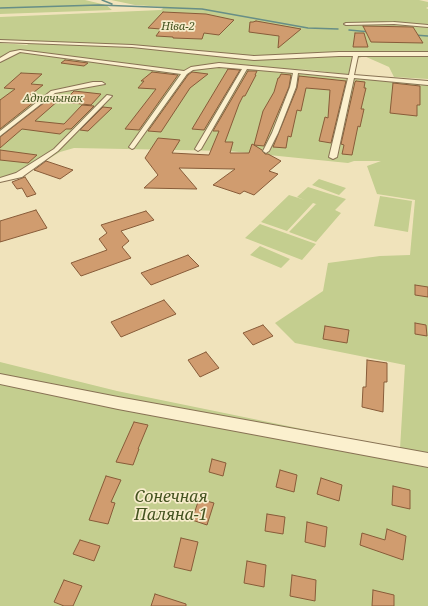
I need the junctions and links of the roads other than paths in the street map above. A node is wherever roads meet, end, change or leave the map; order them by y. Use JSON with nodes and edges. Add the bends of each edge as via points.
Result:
{"nodes":[{"id":1,"x":346,"y":24,"type":"dead end"},
{"id":2,"x":428,"y":26,"type":"edge"},
{"id":3,"x":0,"y":41,"type":"edge"},
{"id":4,"x":428,"y":54,"type":"edge"},
{"id":5,"x":356,"y":55,"type":"junction"},
{"id":6,"x":0,"y":60,"type":"edge"},
{"id":7,"x":246,"y":66,"type":"junction"},
{"id":8,"x":296,"y":71,"type":"junction"},
{"id":9,"x":186,"y":72,"type":"junction"},
{"id":10,"x":351,"y":77,"type":"junction"},
{"id":11,"x":428,"y":83,"type":"edge"},
{"id":12,"x":102,"y":84,"type":"dead end"},
{"id":13,"x":109,"y":96,"type":"dead end"},
{"id":14,"x":0,"y":134,"type":"edge"},
{"id":15,"x":132,"y":147,"type":"dead end"},
{"id":16,"x":198,"y":149,"type":"dead end"},
{"id":17,"x":266,"y":151,"type":"dead end"},
{"id":18,"x":333,"y":157,"type":"dead end"},
{"id":19,"x":0,"y":180,"type":"edge"},
{"id":20,"x":0,"y":379,"type":"edge"},
{"id":21,"x":428,"y":460,"type":"edge"}],
"edges":[{"from":1,"to":2,"type":"street","via":[[394,23]]},
{"from":3,"to":5,"type":"street","via":[[132,46],[254,58]]},
{"from":4,"to":5,"type":"street"},
{"from":5,"to":10,"type":"street"},
{"from":6,"to":9,"type":"street","via":[[14,52]]},
{"from":7,"to":8,"type":"street"},
{"from":7,"to":9,"type":"street","via":[[219,65]]},
{"from":7,"to":16,"type":"street"},
{"from":8,"to":10,"type":"street"},
{"from":8,"to":17,"type":"street"},
{"from":9,"to":15,"type":"street"},
{"from":10,"to":11,"type":"street"},
{"from":10,"to":18,"type":"street"},
{"from":12,"to":14,"type":"street","via":[[53,92]]},
{"from":13,"to":19,"type":"street","via":[[56,150],[19,175]]},
{"from":20,"to":21,"type":"street"}]}
